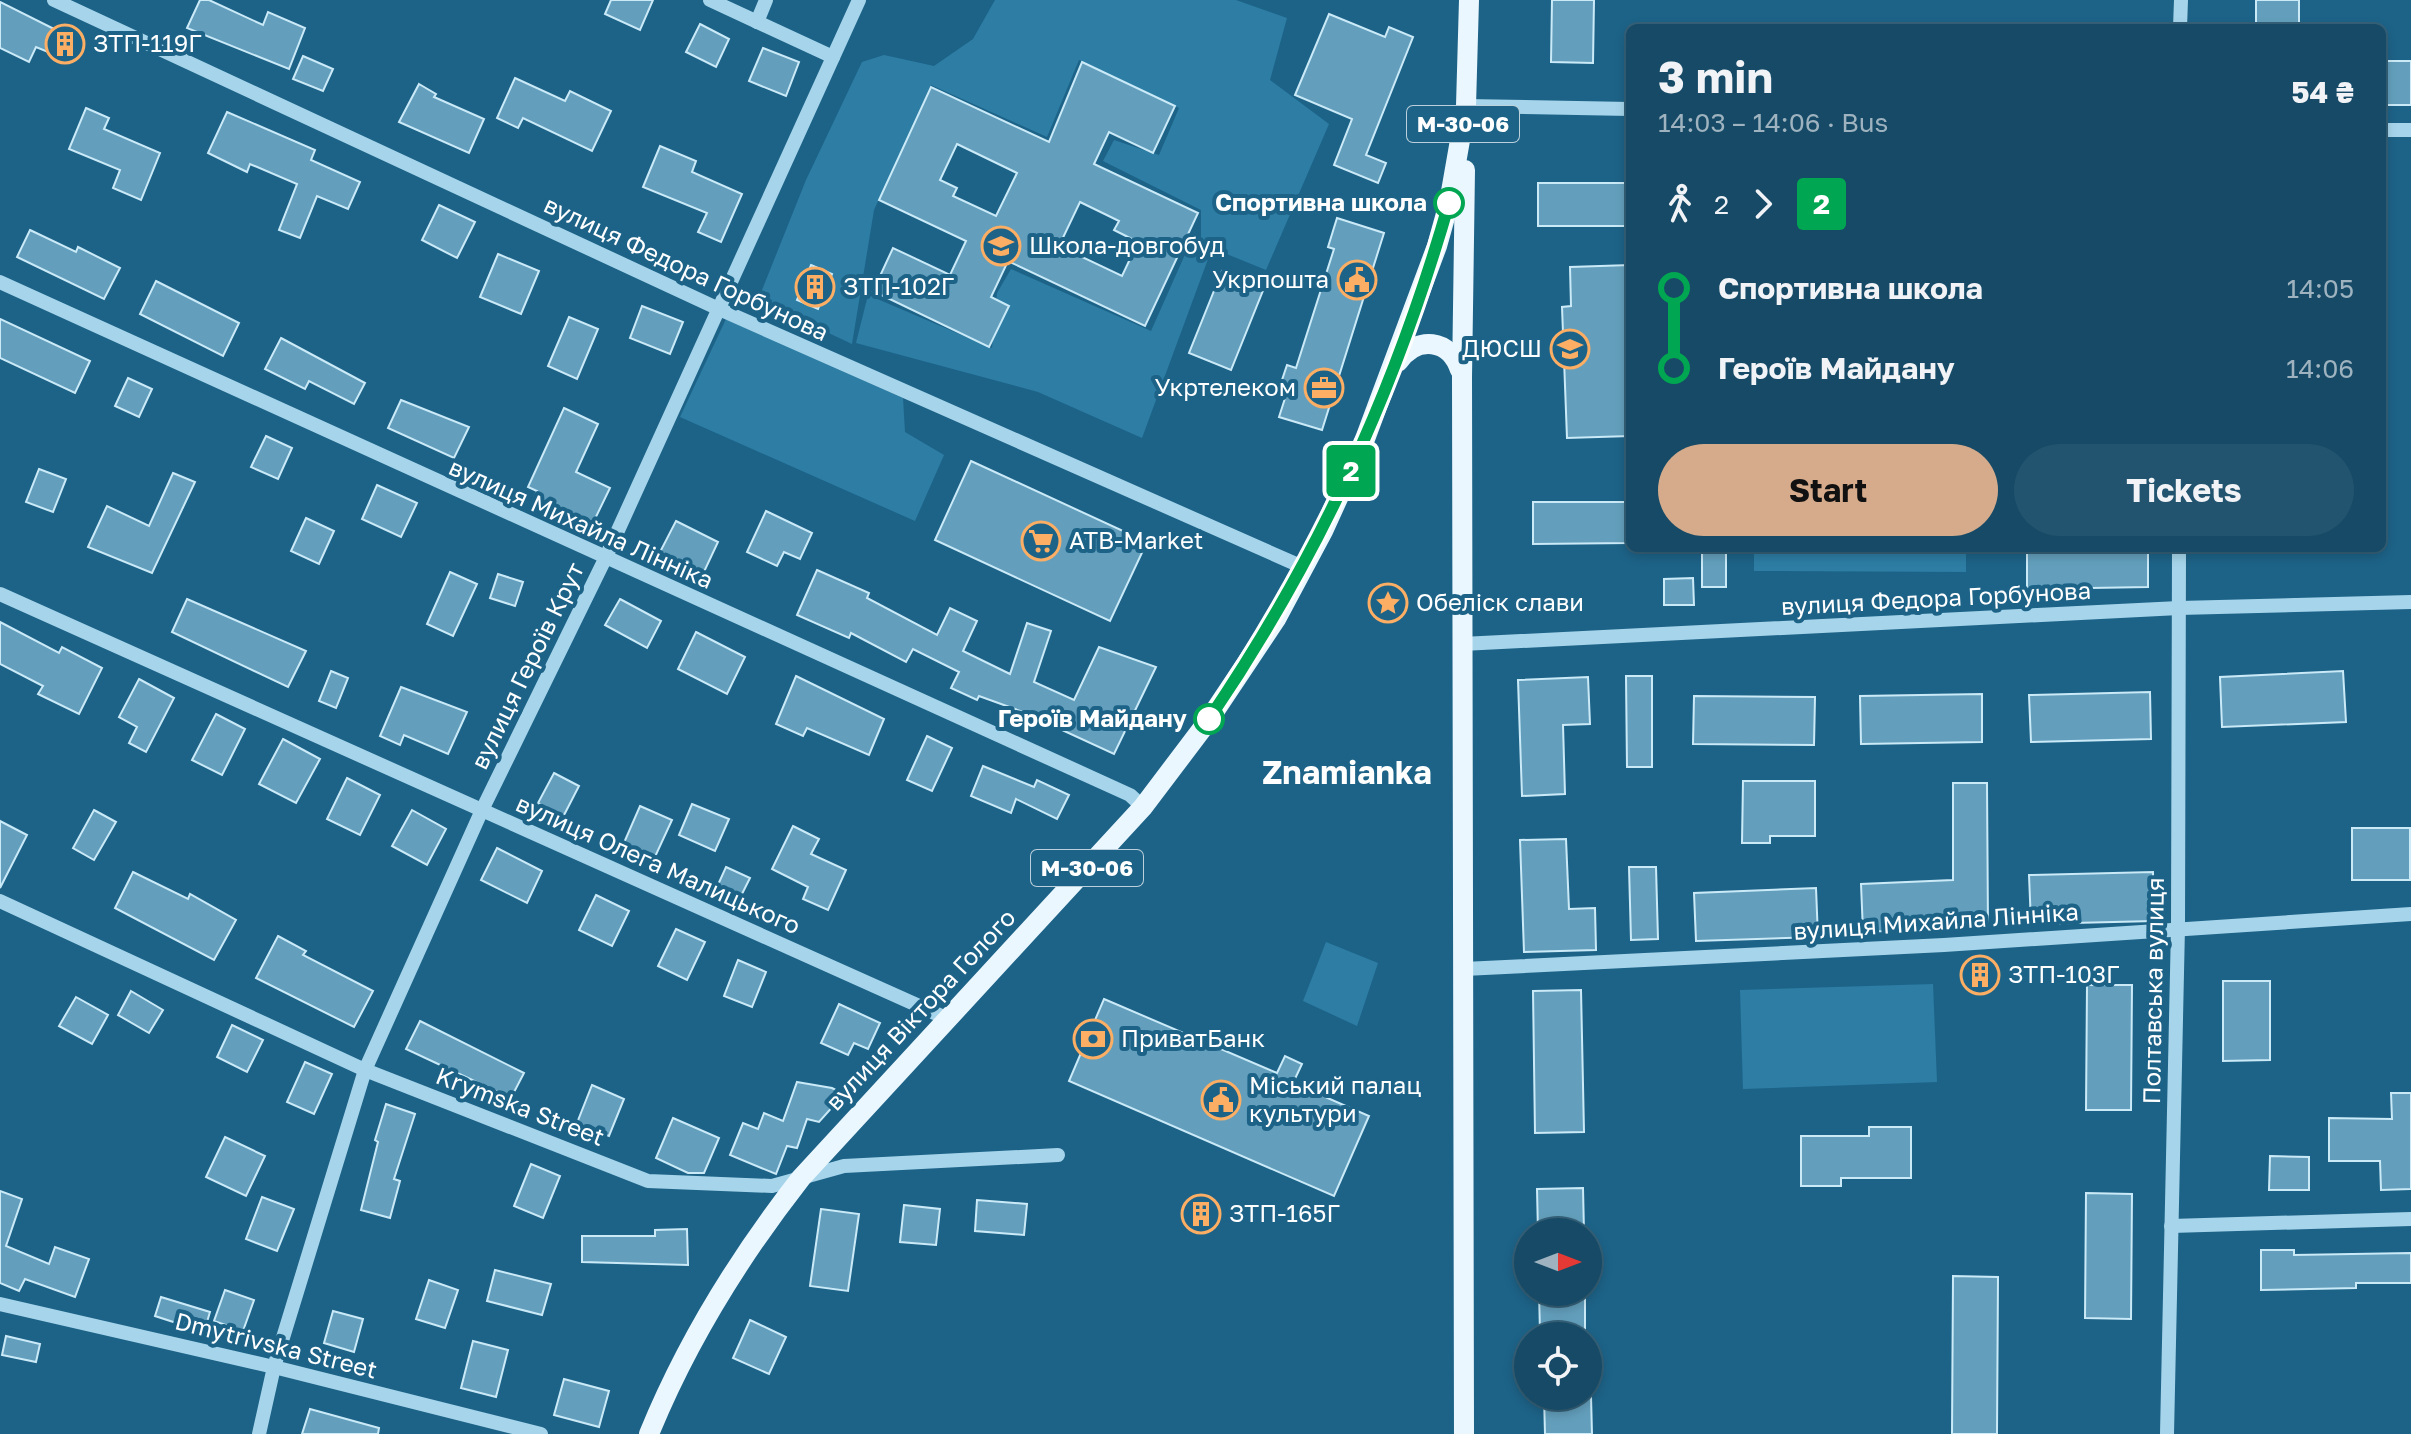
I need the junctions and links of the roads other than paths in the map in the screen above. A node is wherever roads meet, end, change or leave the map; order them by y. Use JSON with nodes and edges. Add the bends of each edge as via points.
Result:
{"nodes":[{"id":1,"x":54,"y":0,"type":"edge"},
{"id":2,"x":710,"y":0,"type":"edge"},
{"id":3,"x":766,"y":0,"type":"edge"},
{"id":4,"x":859,"y":0,"type":"edge"},
{"id":5,"x":1469,"y":0,"type":"edge"},
{"id":6,"x":2181,"y":0,"type":"edge"},
{"id":7,"x":757,"y":22,"type":"junction"},
{"id":8,"x":2180,"y":24,"type":"edge"},
{"id":9,"x":833,"y":57,"type":"junction"},
{"id":10,"x":1466,"y":106,"type":"junction"},
{"id":11,"x":1626,"y":109,"type":"edge"},
{"id":12,"x":2386,"y":130,"type":"edge"},
{"id":13,"x":2411,"y":130,"type":"edge"},
{"id":14,"x":0,"y":282,"type":"edge"},
{"id":15,"x":719,"y":309,"type":"junction"},
{"id":16,"x":1393,"y":369,"type":"junction"},
{"id":17,"x":1462,"y":377,"type":"junction"},
{"id":18,"x":2179,"y":552,"type":"edge"},
{"id":19,"x":605,"y":559,"type":"junction"},
{"id":20,"x":1305,"y":568,"type":"junction"},
{"id":21,"x":0,"y":594,"type":"edge"},
{"id":22,"x":2411,"y":602,"type":"edge"},
{"id":23,"x":2179,"y":608,"type":"junction"},
{"id":24,"x":1462,"y":644,"type":"junction"},
{"id":25,"x":1143,"y":807,"type":"junction"},
{"id":26,"x":482,"y":810,"type":"junction"},
{"id":27,"x":0,"y":901,"type":"edge"},
{"id":28,"x":2411,"y":914,"type":"edge"},
{"id":29,"x":2178,"y":927,"type":"junction"},
{"id":30,"x":1464,"y":969,"type":"junction"},
{"id":31,"x":948,"y":1019,"type":"junction"},
{"id":32,"x":365,"y":1070,"type":"junction"},
{"id":33,"x":1058,"y":1155,"type":"dead end"},
{"id":34,"x":801,"y":1178,"type":"junction"},
{"id":35,"x":2411,"y":1219,"type":"edge"},
{"id":36,"x":2171,"y":1226,"type":"junction"},
{"id":37,"x":0,"y":1304,"type":"edge"},
{"id":38,"x":274,"y":1367,"type":"junction"},
{"id":39,"x":259,"y":1434,"type":"edge"},
{"id":40,"x":541,"y":1434,"type":"edge"},
{"id":41,"x":649,"y":1434,"type":"edge"},
{"id":42,"x":1464,"y":1434,"type":"edge"},
{"id":43,"x":2167,"y":1434,"type":"edge"}],
"edges":[{"from":1,"to":15,"type":"street","name":"вулиця Федора Горбунова"},
{"from":2,"to":7,"type":"street"},
{"from":3,"to":7,"type":"street"},
{"from":4,"to":9,"type":"street","name":"вулиця Героїв Крут"},
{"from":5,"to":10,"type":"main road","number":"М-30-06"},
{"from":6,"to":8,"type":"street"},
{"from":7,"to":9,"type":"street"},
{"from":9,"to":15,"type":"street","name":"вулиця Героїв Крут"},
{"from":10,"to":11,"type":"street"},
{"from":10,"to":16,"type":"main road","name":"вулиця Віктора Голого","number":"М-30-06","via":[[1449,203]]},
{"from":10,"to":17,"type":"main road"},
{"from":12,"to":13,"type":"street"},
{"from":14,"to":19,"type":"street","name":"вулиця Михайла Лінніка"},
{"from":15,"to":19,"type":"street","name":"вулиця Героїв Крут"},
{"from":15,"to":20,"type":"street","name":"вулиця Федора Горбунова"},
{"from":16,"to":17,"type":"main road","via":[[1405,352],[1433,343],[1455,357]]},
{"from":16,"to":20,"type":"main road","name":"вулиця Віктора Голого","number":"М-30-06"},
{"from":17,"to":24,"type":"main road"},
{"from":18,"to":23,"type":"street","name":"Полтавська вулиця"},
{"from":19,"to":25,"type":"street","name":"вулиця Михайла Лінніка","via":[[1130,795]]},
{"from":19,"to":26,"type":"street","name":"вулиця Героїв Крут"},
{"from":20,"to":25,"type":"main road","name":"вулиця Віктора Голого","number":"М-30-06","via":[[1246,665]]},
{"from":21,"to":26,"type":"street","name":"вулиця Олега Малицького"},
{"from":22,"to":23,"type":"street","name":"вулиця Федора Горбунова"},
{"from":23,"to":24,"type":"street","name":"вулиця Федора Горбунова"},
{"from":23,"to":29,"type":"street","name":"Полтавська вулиця"},
{"from":24,"to":30,"type":"main road"},
{"from":25,"to":31,"type":"main road","name":"вулиця Віктора Голого","number":"М-30-06"},
{"from":26,"to":31,"type":"street","name":"вулиця Олега Малицького"},
{"from":26,"to":32,"type":"street","name":"вулиця Героїв Крут"},
{"from":27,"to":32,"type":"street","name":"Krymska Street"},
{"from":28,"to":29,"type":"street","name":"вулиця Михайла Лінніка"},
{"from":29,"to":30,"type":"street","name":"вулиця Михайла Лінніка","via":[[1944,945]]},
{"from":29,"to":36,"type":"street","name":"Полтавська вулиця"},
{"from":30,"to":42,"type":"main road"},
{"from":31,"to":34,"type":"main road","name":"вулиця Віктора Голого","number":"М-30-06"},
{"from":32,"to":34,"type":"street","name":"Krymska Street","via":[[648,1181],[772,1186]]},
{"from":32,"to":38,"type":"street","name":"вулиця Героїв Крут"},
{"from":33,"to":34,"type":"street","name":"Krymska Street","via":[[844,1166]]},
{"from":34,"to":41,"type":"main road","name":"вулиця Віктора Голого","number":"М-30-06","via":[[710,1311]]},
{"from":35,"to":36,"type":"street"},
{"from":36,"to":43,"type":"street","name":"Полтавська вулиця"},
{"from":37,"to":38,"type":"street","name":"Dmytrivska Street"},
{"from":38,"to":39,"type":"street","name":"вулиця Героїв Крут"},
{"from":38,"to":40,"type":"street","name":"Dmytrivska Street"}]}
